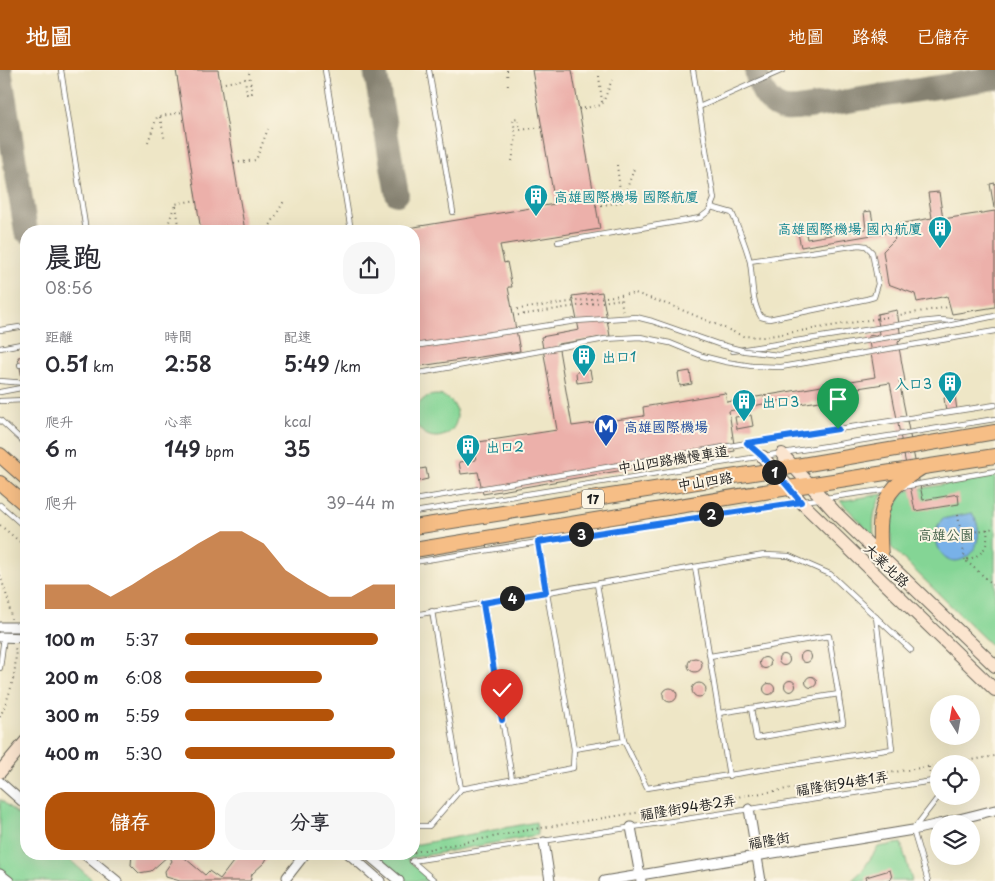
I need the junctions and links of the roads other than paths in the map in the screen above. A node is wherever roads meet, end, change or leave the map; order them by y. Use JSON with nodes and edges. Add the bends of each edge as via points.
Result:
{"nodes":[{"id":1,"x":61,"y":70,"type":"edge"},
{"id":2,"x":325,"y":70,"type":"edge"},
{"id":3,"x":429,"y":70,"type":"edge"},
{"id":4,"x":693,"y":70,"type":"edge"},
{"id":5,"x":782,"y":70,"type":"edge"},
{"id":6,"x":699,"y":107,"type":"junction"},
{"id":7,"x":711,"y":207,"type":"junction"},
{"id":8,"x":453,"y":212,"type":"dead end"},
{"id":9,"x":85,"y":225,"type":"edge"},
{"id":10,"x":350,"y":225,"type":"edge"},
{"id":11,"x":558,"y":242,"type":"dead end"},
{"id":12,"x":750,"y":261,"type":"junction"},
{"id":13,"x":995,"y":316,"type":"edge"},
{"id":14,"x":962,"y":322,"type":"junction"},
{"id":15,"x":20,"y":327,"type":"edge"},
{"id":16,"x":0,"y":330,"type":"edge"},
{"id":17,"x":995,"y":331,"type":"edge"},
{"id":18,"x":20,"y":344,"type":"edge"},
{"id":19,"x":420,"y":345,"type":"edge"},
{"id":20,"x":0,"y":348,"type":"edge"},
{"id":21,"x":733,"y":351,"type":"dead end"},
{"id":22,"x":420,"y":373,"type":"edge"},
{"id":23,"x":0,"y":381,"type":"edge"},
{"id":24,"x":20,"y":383,"type":"edge"},
{"id":25,"x":20,"y":388,"type":"edge"},
{"id":26,"x":0,"y":392,"type":"edge"},
{"id":27,"x":20,"y":400,"type":"edge"},
{"id":28,"x":0,"y":401,"type":"edge"},
{"id":29,"x":995,"y":405,"type":"edge"},
{"id":30,"x":0,"y":420,"type":"edge"},
{"id":31,"x":995,"y":420,"type":"edge"},
{"id":32,"x":995,"y":432,"type":"edge"},
{"id":33,"x":20,"y":438,"type":"edge"},
{"id":34,"x":747,"y":443,"type":"junction"},
{"id":35,"x":782,"y":454,"type":"junction"},
{"id":36,"x":0,"y":455,"type":"edge"},
{"id":37,"x":995,"y":456,"type":"edge"},
{"id":38,"x":763,"y":457,"type":"junction"},
{"id":39,"x":793,"y":466,"type":"junction"},
{"id":40,"x":921,"y":467,"type":"junction"},
{"id":41,"x":773,"y":470,"type":"junction"},
{"id":42,"x":995,"y":471,"type":"edge"},
{"id":43,"x":20,"y":473,"type":"edge"},
{"id":44,"x":0,"y":483,"type":"edge"},
{"id":45,"x":809,"y":484,"type":"junction"},
{"id":46,"x":788,"y":488,"type":"junction"},
{"id":47,"x":894,"y":488,"type":"junction"},
{"id":48,"x":420,"y":499,"type":"edge"},
{"id":49,"x":822,"y":499,"type":"junction"},
{"id":50,"x":20,"y":500,"type":"edge"},
{"id":51,"x":801,"y":502,"type":"junction"},
{"id":52,"x":0,"y":505,"type":"edge"},
{"id":53,"x":420,"y":511,"type":"edge"},
{"id":54,"x":20,"y":523,"type":"edge"},
{"id":55,"x":420,"y":527,"type":"edge"},
{"id":56,"x":538,"y":542,"type":"junction"},
{"id":57,"x":420,"y":549,"type":"edge"},
{"id":58,"x":881,"y":556,"type":"junction"},
{"id":59,"x":420,"y":561,"type":"edge"},
{"id":60,"x":694,"y":567,"type":"junction"},
{"id":61,"x":597,"y":584,"type":"junction"},
{"id":62,"x":546,"y":592,"type":"junction"},
{"id":63,"x":483,"y":603,"type":"junction"},
{"id":64,"x":432,"y":611,"type":"junction"},
{"id":65,"x":420,"y":613,"type":"edge"},
{"id":66,"x":876,"y":617,"type":"junction"},
{"id":67,"x":0,"y":627,"type":"edge"},
{"id":68,"x":20,"y":628,"type":"edge"},
{"id":69,"x":2,"y":637,"type":"edge"},
{"id":70,"x":20,"y":638,"type":"edge"},
{"id":71,"x":911,"y":650,"type":"dead end"},
{"id":72,"x":710,"y":656,"type":"junction"},
{"id":73,"x":995,"y":666,"type":"edge"},
{"id":74,"x":0,"y":668,"type":"edge"},
{"id":75,"x":995,"y":690,"type":"edge"},
{"id":76,"x":839,"y":694,"type":"junction"},
{"id":77,"x":751,"y":708,"type":"junction"},
{"id":78,"x":719,"y":714,"type":"junction"},
{"id":79,"x":624,"y":741,"type":"junction"},
{"id":80,"x":20,"y":748,"type":"edge"},
{"id":81,"x":574,"y":749,"type":"junction"},
{"id":82,"x":0,"y":772,"type":"edge"},
{"id":83,"x":729,"y":776,"type":"junction"},
{"id":84,"x":512,"y":778,"type":"junction"},
{"id":85,"x":930,"y":781,"type":"edge"},
{"id":86,"x":0,"y":782,"type":"edge"},
{"id":87,"x":461,"y":789,"type":"junction"},
{"id":88,"x":20,"y":800,"type":"edge"},
{"id":89,"x":933,"y":805,"type":"edge"},
{"id":90,"x":749,"y":809,"type":"junction"},
{"id":91,"x":995,"y":810,"type":"edge"},
{"id":92,"x":975,"y":815,"type":"edge"},
{"id":93,"x":420,"y":826,"type":"edge"},
{"id":94,"x":930,"y":826,"type":"edge"},
{"id":95,"x":631,"y":827,"type":"junction"},
{"id":96,"x":913,"y":830,"type":"junction"},
{"id":97,"x":544,"y":842,"type":"junction"},
{"id":98,"x":757,"y":856,"type":"junction"},
{"id":99,"x":94,"y":860,"type":"edge"},
{"id":100,"x":301,"y":860,"type":"edge"},
{"id":101,"x":356,"y":860,"type":"edge"},
{"id":102,"x":375,"y":860,"type":"edge"},
{"id":103,"x":419,"y":860,"type":"edge"},
{"id":104,"x":420,"y":860,"type":"edge"},
{"id":105,"x":389,"y":873,"type":"junction"},
{"id":106,"x":0,"y":874,"type":"edge"},
{"id":107,"x":641,"y":878,"type":"edge"},
{"id":108,"x":287,"y":880,"type":"edge"},
{"id":109,"x":9,"y":881,"type":"edge"},
{"id":110,"x":117,"y":881,"type":"edge"},
{"id":111,"x":381,"y":881,"type":"edge"},
{"id":112,"x":399,"y":881,"type":"edge"},
{"id":113,"x":435,"y":881,"type":"edge"},
{"id":114,"x":550,"y":881,"type":"edge"},
{"id":115,"x":604,"y":881,"type":"edge"},
{"id":116,"x":761,"y":881,"type":"edge"},
{"id":117,"x":928,"y":881,"type":"edge"}],
"edges":[{"from":1,"to":9,"type":"lane"},
{"from":2,"to":10,"type":"lane"},
{"from":3,"to":8,"type":"lane"},
{"from":4,"to":6,"type":"lane"},
{"from":5,"to":6,"type":"lane"},
{"from":6,"to":7,"type":"lane","via":[[714,199]]},
{"from":7,"to":11,"type":"lane","via":[[700,218]]},
{"from":7,"to":12,"type":"lane","via":[[732,214]]},
{"from":12,"to":12,"type":"lane","via":[[757,309],[761,316],[770,319],[867,300],[874,296],[878,284],[872,252],[866,246]]},
{"from":13,"to":14,"type":"lane","bridge":true},
{"from":14,"to":19,"type":"lane","bridge":true,"via":[[778,355],[718,344],[636,318],[576,321]]},
{"from":14,"to":21,"type":"lane","via":[[910,322]]},
{"from":15,"to":16,"type":"lane"},
{"from":17,"to":22,"type":"lane","via":[[781,367],[726,362],[670,343],[640,337],[605,338]]},
{"from":18,"to":20,"type":"lane"},
{"from":23,"to":24,"type":"lane"},
{"from":25,"to":26,"type":"lane"},
{"from":27,"to":28,"type":"lane"},
{"from":29,"to":34,"type":"lane"},
{"from":30,"to":33,"type":"lane"},
{"from":31,"to":35,"type":"lane","name":"中山四路機慢車道"},
{"from":32,"to":39,"type":"main road","name":"中山四路","number":"17"},
{"from":34,"to":38,"type":"lane"},
{"from":34,"to":48,"type":"lane"},
{"from":35,"to":38,"type":"lane","name":"中山四路機慢車道"},
{"from":35,"to":39,"type":"street","name":"大業北路"},
{"from":36,"to":43,"type":"main road"},
{"from":37,"to":40,"type":"main road","name":"中山四路","number":"17"},
{"from":38,"to":41,"type":"street","name":"大業北路"},
{"from":38,"to":53,"type":"lane","name":"中山四路機慢車道"},
{"from":39,"to":41,"type":"main road","name":"中山四路","number":"17"},
{"from":39,"to":45,"type":"street","name":"大業北路"},
{"from":40,"to":45,"type":"main road","name":"中山四路","number":"17"},
{"from":40,"to":47,"type":"main road"},
{"from":41,"to":46,"type":"street","name":"大業北路"},
{"from":41,"to":55,"type":"main road","name":"中山四路","number":"17"},
{"from":42,"to":47,"type":"lane"},
{"from":44,"to":50,"type":"main road"},
{"from":45,"to":46,"type":"main road","name":"中山四路","number":"17"},
{"from":45,"to":49,"type":"street","name":"大業北路"},
{"from":46,"to":51,"type":"street","name":"大業北路"},
{"from":46,"to":57,"type":"main road","name":"中山四路","number":"17"},
{"from":47,"to":49,"type":"lane"},
{"from":47,"to":58,"type":"main road","via":[[880,519]]},
{"from":49,"to":51,"type":"lane"},
{"from":49,"to":58,"type":"street","name":"大業北路"},
{"from":51,"to":56,"type":"lane"},
{"from":51,"to":75,"type":"street","name":"大業北路"},
{"from":52,"to":54,"type":"lane"},
{"from":56,"to":59,"type":"lane"},
{"from":56,"to":62,"type":"lane"},
{"from":58,"to":73,"type":"street","name":"大業北路"},
{"from":60,"to":61,"type":"lane"},
{"from":60,"to":66,"type":"lane","via":[[764,555],[789,556],[830,574]]},
{"from":60,"to":72,"type":"lane"},
{"from":61,"to":62,"type":"lane"},
{"from":61,"to":79,"type":"lane"},
{"from":62,"to":63,"type":"lane"},
{"from":62,"to":81,"type":"lane"},
{"from":63,"to":64,"type":"lane"},
{"from":63,"to":84,"type":"lane"},
{"from":64,"to":65,"type":"lane"},
{"from":64,"to":87,"type":"lane"},
{"from":66,"to":71,"type":"lane"},
{"from":66,"to":83,"type":"lane","via":[[892,749]]},
{"from":67,"to":68,"type":"street"},
{"from":69,"to":70,"type":"street"},
{"from":69,"to":74,"type":"lane"},
{"from":72,"to":76,"type":"lane","via":[[829,636]]},
{"from":72,"to":78,"type":"lane"},
{"from":76,"to":77,"type":"lane"},
{"from":76,"to":77,"type":"lane","via":[[843,723],[756,738]]},
{"from":77,"to":78,"type":"lane"},
{"from":78,"to":83,"type":"lane"},
{"from":79,"to":81,"type":"lane"},
{"from":79,"to":83,"type":"lane","via":[[647,788]]},
{"from":80,"to":82,"type":"street"},
{"from":81,"to":84,"type":"lane","via":[[573,768]]},
{"from":84,"to":87,"type":"lane"},
{"from":85,"to":90,"type":"lane","name":"福隆街94巷1弄"},
{"from":86,"to":88,"type":"street"},
{"from":87,"to":93,"type":"lane","via":[[429,826]]},
{"from":89,"to":96,"type":"lane"},
{"from":90,"to":95,"type":"lane","name":"福隆街94巷2弄"},
{"from":90,"to":98,"type":"street"},
{"from":91,"to":92,"type":"street","name":"福隆街"},
{"from":94,"to":96,"type":"street","name":"福隆街"},
{"from":95,"to":97,"type":"lane","name":"福隆街94巷2弄"},
{"from":95,"to":107,"type":"street"},
{"from":96,"to":98,"type":"street","name":"福隆街"},
{"from":96,"to":117,"type":"lane"},
{"from":97,"to":104,"type":"lane","name":"福隆街94巷2弄"},
{"from":97,"to":114,"type":"street"},
{"from":98,"to":107,"type":"street","name":"福隆街"},
{"from":98,"to":116,"type":"street"},
{"from":99,"to":110,"type":"street"},
{"from":100,"to":108,"type":"street"},
{"from":101,"to":111,"type":"street"},
{"from":102,"to":105,"type":"street"},
{"from":103,"to":113,"type":"lane","name":"福隆街94巷2弄","via":[[412,861]]},
{"from":105,"to":111,"type":"street"},
{"from":105,"to":112,"type":"street"},
{"from":106,"to":109,"type":"street"},
{"from":107,"to":115,"type":"street","name":"福隆街"}]}
